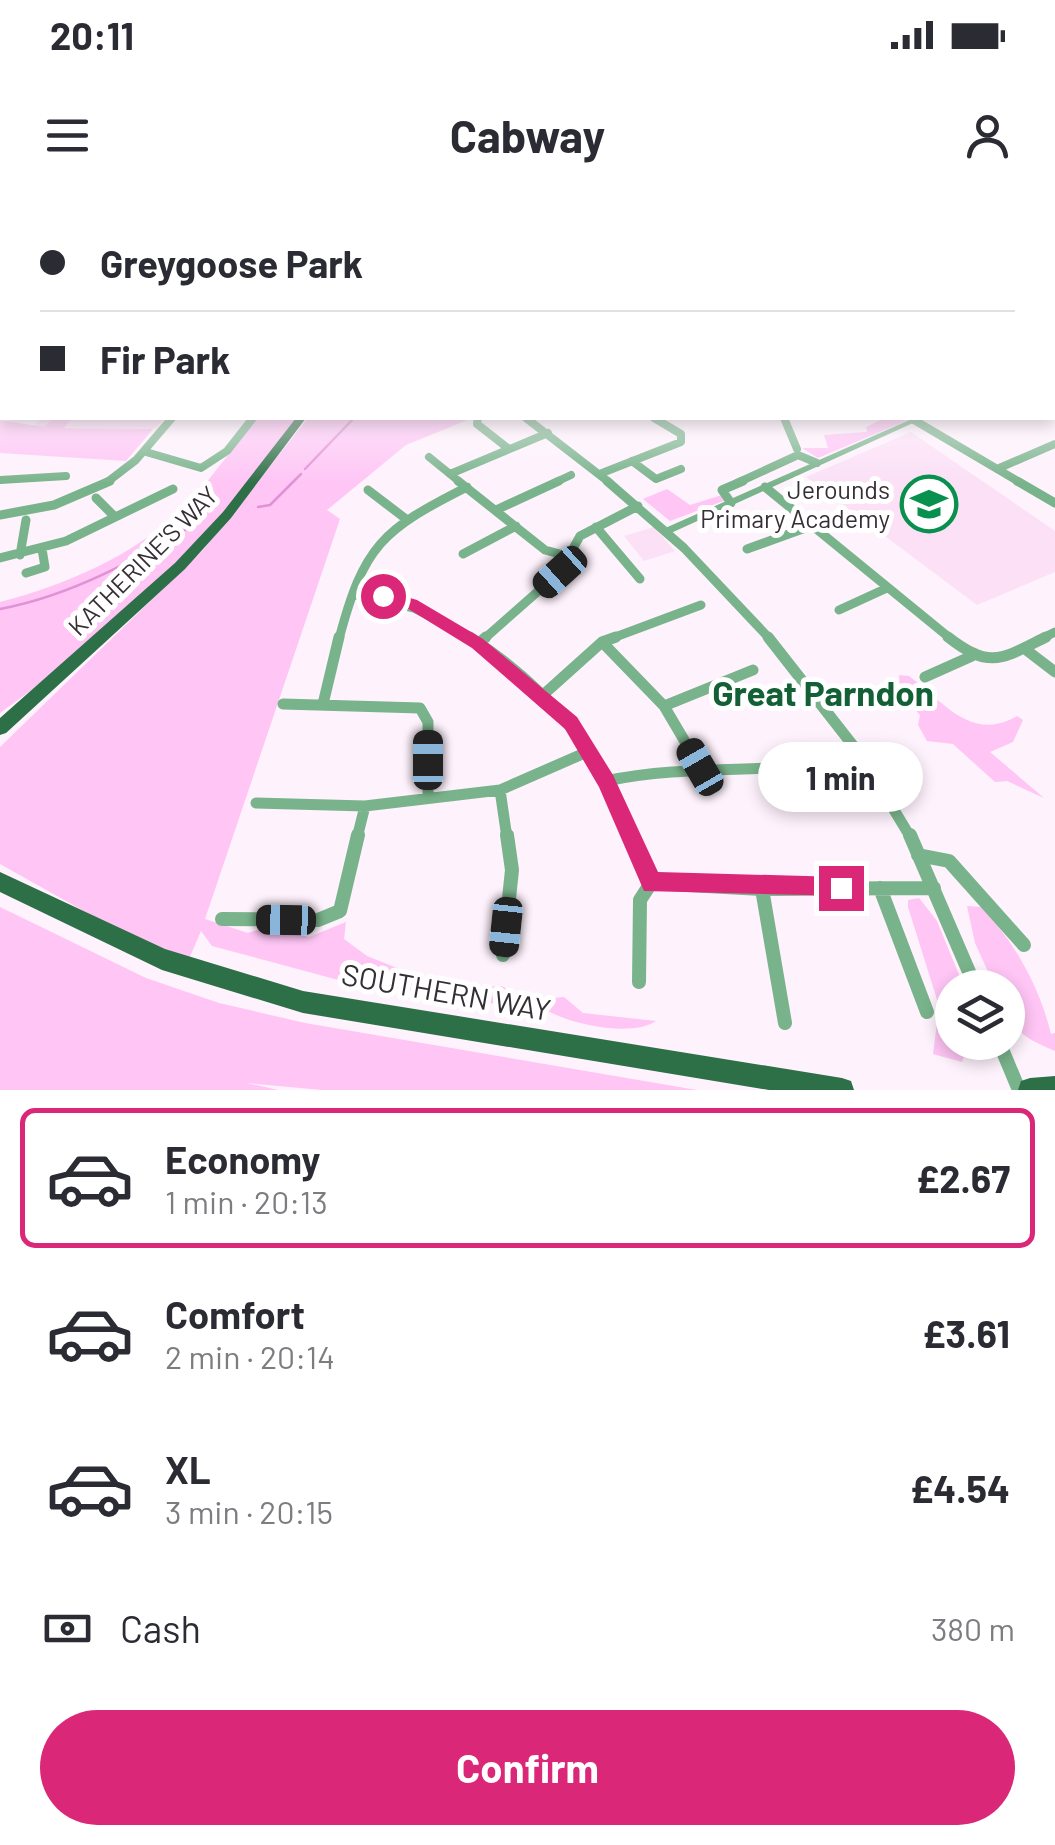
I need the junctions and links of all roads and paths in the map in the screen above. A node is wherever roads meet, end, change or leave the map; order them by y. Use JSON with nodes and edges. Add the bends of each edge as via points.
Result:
{"nodes":[{"id":1,"x":170,"y":420,"type":"edge"},
{"id":2,"x":251,"y":420,"type":"edge"},
{"id":3,"x":299,"y":420,"type":"edge"},
{"id":4,"x":529,"y":420,"type":"edge"},
{"id":5,"x":657,"y":420,"type":"edge"},
{"id":6,"x":785,"y":420,"type":"edge"},
{"id":7,"x":915,"y":420,"type":"edge"},
{"id":8,"x":919,"y":420,"type":"edge"},
{"id":9,"x":477,"y":421,"type":"edge"},
{"id":10,"x":548,"y":433,"type":"junction"},
{"id":11,"x":1055,"y":444,"type":"edge"},
{"id":12,"x":508,"y":450,"type":"junction"},
{"id":13,"x":797,"y":450,"type":"dead end"},
{"id":14,"x":146,"y":452,"type":"junction"},
{"id":15,"x":429,"y":457,"type":"dead end"},
{"id":16,"x":632,"y":461,"type":"junction"},
{"id":17,"x":816,"y":463,"type":"junction"},
{"id":18,"x":681,"y":469,"type":"dead end"},
{"id":19,"x":996,"y":469,"type":"junction"},
{"id":20,"x":602,"y":473,"type":"junction"},
{"id":21,"x":450,"y":474,"type":"junction"},
{"id":22,"x":572,"y":475,"type":"dead end"},
{"id":23,"x":66,"y":476,"type":"dead end"},
{"id":24,"x":0,"y":480,"type":"edge"},
{"id":25,"x":467,"y":487,"type":"junction"},
{"id":26,"x":764,"y":487,"type":"junction"},
{"id":27,"x":172,"y":489,"type":"dead end"},
{"id":28,"x":368,"y":490,"type":"dead end"},
{"id":29,"x":96,"y":498,"type":"dead end"},
{"id":30,"x":731,"y":502,"type":"junction"},
{"id":31,"x":1055,"y":504,"type":"edge"},
{"id":32,"x":638,"y":506,"type":"junction"},
{"id":33,"x":496,"y":510,"type":"junction"},
{"id":34,"x":0,"y":516,"type":"edge"},
{"id":35,"x":114,"y":516,"type":"junction"},
{"id":36,"x":406,"y":519,"type":"junction"},
{"id":37,"x":26,"y":520,"type":"dead end"},
{"id":38,"x":516,"y":526,"type":"junction"},
{"id":39,"x":811,"y":526,"type":"junction"},
{"id":40,"x":596,"y":527,"type":"junction"},
{"id":41,"x":667,"y":532,"type":"junction"},
{"id":42,"x":42,"y":549,"type":"junction"},
{"id":43,"x":747,"y":549,"type":"dead end"},
{"id":44,"x":463,"y":554,"type":"dead end"},
{"id":45,"x":20,"y":555,"type":"junction"},
{"id":46,"x":566,"y":556,"type":"junction"},
{"id":47,"x":0,"y":558,"type":"edge"},
{"id":48,"x":26,"y":573,"type":"dead end"},
{"id":49,"x":640,"y":579,"type":"dead end"},
{"id":50,"x":887,"y":588,"type":"junction"},
{"id":51,"x":354,"y":594,"type":"junction"},
{"id":52,"x":701,"y":606,"type":"dead end"},
{"id":53,"x":839,"y":610,"type":"dead end"},
{"id":54,"x":1055,"y":632,"type":"edge"},
{"id":55,"x":602,"y":642,"type":"junction"},
{"id":56,"x":478,"y":644,"type":"junction"},
{"id":57,"x":1026,"y":649,"type":"junction"},
{"id":58,"x":972,"y":656,"type":"junction"},
{"id":59,"x":753,"y":670,"type":"dead end"},
{"id":60,"x":1055,"y":672,"type":"edge"},
{"id":61,"x":925,"y":678,"type":"dead end"},
{"id":62,"x":543,"y":695,"type":"junction"},
{"id":63,"x":282,"y":704,"type":"dead end"},
{"id":64,"x":322,"y":704,"type":"junction"},
{"id":65,"x":664,"y":706,"type":"junction"},
{"id":66,"x":2,"y":728,"type":"edge"},
{"id":67,"x":588,"y":752,"type":"junction"},
{"id":68,"x":818,"y":765,"type":"dead end"},
{"id":69,"x":700,"y":767,"type":"junction"},
{"id":70,"x":606,"y":781,"type":"junction"},
{"id":71,"x":500,"y":790,"type":"junction"},
{"id":72,"x":428,"y":798,"type":"junction"},
{"id":73,"x":256,"y":803,"type":"dead end"},
{"id":74,"x":365,"y":806,"type":"junction"},
{"id":75,"x":918,"y":855,"type":"junction"},
{"id":76,"x":0,"y":882,"type":"edge"},
{"id":77,"x":652,"y":883,"type":"junction"},
{"id":78,"x":880,"y":888,"type":"junction"},
{"id":79,"x":934,"y":888,"type":"junction"},
{"id":80,"x":762,"y":889,"type":"junction"},
{"id":81,"x":222,"y":919,"type":"dead end"},
{"id":82,"x":1024,"y":945,"type":"dead end"},
{"id":83,"x":503,"y":956,"type":"dead end"},
{"id":84,"x":968,"y":970,"type":"edge"},
{"id":85,"x":639,"y":982,"type":"dead end"},
{"id":86,"x":927,"y":1012,"type":"dead end"},
{"id":87,"x":784,"y":1023,"type":"dead end"},
{"id":88,"x":1006,"y":1060,"type":"edge"},
{"id":89,"x":1055,"y":1088,"type":"edge"},
{"id":90,"x":842,"y":1090,"type":"edge"},
{"id":91,"x":1019,"y":1090,"type":"edge"},
{"id":92,"x":1030,"y":1090,"type":"edge"}],
"edges":[{"from":1,"to":14,"type":"street"},
{"from":2,"to":14,"type":"street","via":[[205,468]]},
{"from":3,"to":66,"type":"main road","name":"KATHERINE'S WAY","via":[[200,545]]},
{"from":4,"to":10,"type":"street"},
{"from":5,"to":16,"type":"street","via":[[683,438]]},
{"from":6,"to":13,"type":"street"},
{"from":7,"to":17,"type":"street"},
{"from":8,"to":19,"type":"street"},
{"from":9,"to":12,"type":"street"},
{"from":10,"to":12,"type":"street"},
{"from":10,"to":20,"type":"street"},
{"from":11,"to":19,"type":"street"},
{"from":12,"to":21,"type":"street"},
{"from":14,"to":34,"type":"street","via":[[126,472],[78,498]]},
{"from":15,"to":21,"type":"street"},
{"from":16,"to":18,"type":"street","via":[[656,479]]},
{"from":16,"to":20,"type":"street"},
{"from":17,"to":26,"type":"street"},
{"from":17,"to":30,"type":"street","via":[[798,455],[722,490]]},
{"from":19,"to":31,"type":"street"},
{"from":20,"to":32,"type":"street"},
{"from":21,"to":25,"type":"street"},
{"from":22,"to":33,"type":"street"},
{"from":23,"to":24,"type":"street"},
{"from":25,"to":33,"type":"street"},
{"from":25,"to":36,"type":"street"},
{"from":26,"to":30,"type":"street"},
{"from":26,"to":39,"type":"street"},
{"from":27,"to":35,"type":"street"},
{"from":28,"to":36,"type":"street"},
{"from":29,"to":35,"type":"street"},
{"from":30,"to":41,"type":"street"},
{"from":32,"to":40,"type":"street"},
{"from":32,"to":41,"type":"street"},
{"from":33,"to":38,"type":"street"},
{"from":35,"to":42,"type":"street"},
{"from":36,"to":51,"type":"street","via":[[373,548]]},
{"from":37,"to":45,"type":"street"},
{"from":38,"to":44,"type":"street"},
{"from":38,"to":46,"type":"street","via":[[545,550]]},
{"from":39,"to":43,"type":"street"},
{"from":39,"to":50,"type":"street"},
{"from":40,"to":46,"type":"street"},
{"from":40,"to":49,"type":"street"},
{"from":41,"to":75,"type":"street","via":[[804,680],[881,788]]},
{"from":42,"to":45,"type":"street"},
{"from":42,"to":48,"type":"street","via":[[45,567]]},
{"from":45,"to":47,"type":"street"},
{"from":46,"to":56,"type":"street","via":[[560,572]]},
{"from":50,"to":53,"type":"street"},
{"from":50,"to":58,"type":"street"},
{"from":51,"to":56,"type":"street","via":[[412,604]]},
{"from":51,"to":64,"type":"street"},
{"from":52,"to":55,"type":"street"},
{"from":54,"to":57,"type":"street"},
{"from":55,"to":62,"type":"street"},
{"from":55,"to":65,"type":"street"},
{"from":56,"to":62,"type":"street"},
{"from":57,"to":58,"type":"street","via":[[1000,660]]},
{"from":57,"to":60,"type":"street"},
{"from":58,"to":61,"type":"street"},
{"from":59,"to":65,"type":"street"},
{"from":62,"to":67,"type":"street"},
{"from":63,"to":64,"type":"street"},
{"from":64,"to":72,"type":"street","via":[[420,708],[428,722]]},
{"from":65,"to":69,"type":"street"},
{"from":67,"to":70,"type":"street"},
{"from":67,"to":71,"type":"street"},
{"from":68,"to":69,"type":"street","via":[[749,772]]},
{"from":69,"to":70,"type":"street"},
{"from":70,"to":77,"type":"street"},
{"from":71,"to":72,"type":"street"},
{"from":71,"to":83,"type":"street","via":[[512,870]]},
{"from":72,"to":74,"type":"street"},
{"from":73,"to":74,"type":"street"},
{"from":74,"to":81,"type":"street","via":[[340,911],[318,920]]},
{"from":75,"to":79,"type":"street"},
{"from":75,"to":82,"type":"street","via":[[949,861]]},
{"from":76,"to":90,"type":"main road","name":"SOUTHERN WAY","via":[[162,959],[302,1002]]},
{"from":77,"to":80,"type":"street"},
{"from":77,"to":85,"type":"street","via":[[640,900]]},
{"from":78,"to":79,"type":"street"},
{"from":78,"to":80,"type":"street"},
{"from":78,"to":86,"type":"street"},
{"from":79,"to":84,"type":"street"},
{"from":80,"to":87,"type":"street"},
{"from":88,"to":91,"type":"street"},
{"from":89,"to":92,"type":"main road"}]}
